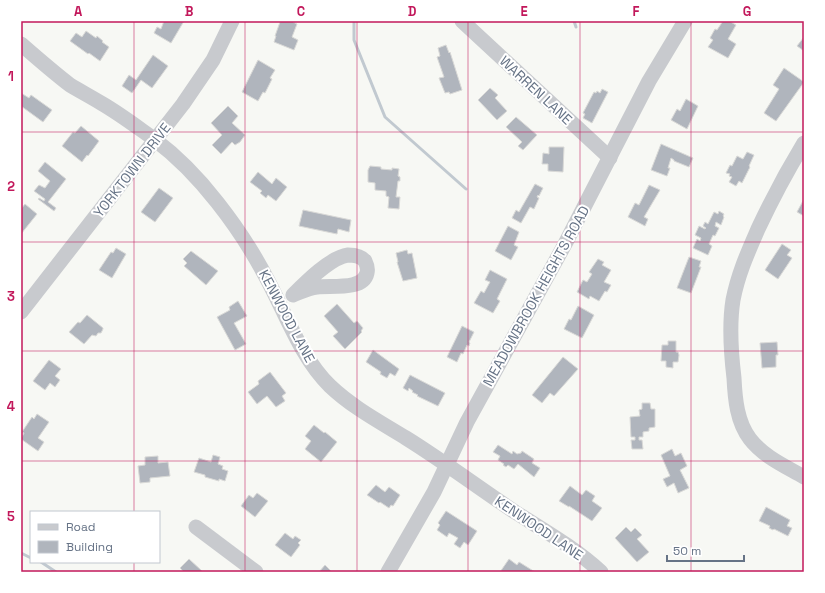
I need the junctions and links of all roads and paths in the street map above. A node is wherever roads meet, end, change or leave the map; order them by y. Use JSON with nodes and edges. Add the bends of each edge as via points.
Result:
{"nodes":[{"id":1,"x":232,"y":21,"type":"edge"},
{"id":2,"x":462,"y":21,"type":"edge"},
{"id":3,"x":685,"y":21,"type":"edge"},
{"id":4,"x":21,"y":44,"type":"edge"},
{"id":5,"x":156,"y":140,"type":"junction"},
{"id":6,"x":804,"y":143,"type":"edge"},
{"id":7,"x":610,"y":158,"type":"junction"},
{"id":8,"x":293,"y":295,"type":"dead end"},
{"id":9,"x":280,"y":304,"type":"junction"},
{"id":10,"x":21,"y":312,"type":"edge"},
{"id":11,"x":446,"y":465,"type":"junction"},
{"id":12,"x":804,"y":477,"type":"edge"},
{"id":13,"x":196,"y":527,"type":"dead end"},
{"id":14,"x":256,"y":572,"type":"edge"},
{"id":15,"x":388,"y":572,"type":"edge"},
{"id":16,"x":601,"y":572,"type":"edge"}],
"edges":[{"from":1,"to":5,"type":"street","name":"YORKTOWN DRIVE","via":[[213,60]]},
{"from":2,"to":7,"type":"street","name":"WARREN LANE"},
{"from":3,"to":7,"type":"street","name":"MEADOWBROOK HEIGHTS ROAD","via":[[649,81]]},
{"from":4,"to":5,"type":"street","name":"KENWOOD LANE","via":[[45,66]]},
{"from":5,"to":9,"type":"street","name":"KENWOOD LANE","via":[[187,168],[236,227]]},
{"from":5,"to":10,"type":"street","name":"YORKTOWN DRIVE"},
{"from":6,"to":12,"type":"street","via":[[769,206],[739,274],[731,323],[734,386],[738,413],[743,426],[749,438],[762,451]]},
{"from":7,"to":11,"type":"street","name":"MEADOWBROOK HEIGHTS ROAD","via":[[486,385]]},
{"from":8,"to":9,"type":"street"},
{"from":9,"to":11,"type":"street","name":"KENWOOD LANE","via":[[300,345],[328,384],[343,398]]},
{"from":11,"to":15,"type":"street","name":"MEADOWBROOK HEIGHTS ROAD","via":[[428,504]]},
{"from":11,"to":16,"type":"street","name":"KENWOOD LANE","via":[[555,536]]},
{"from":13,"to":14,"type":"street"}]}
